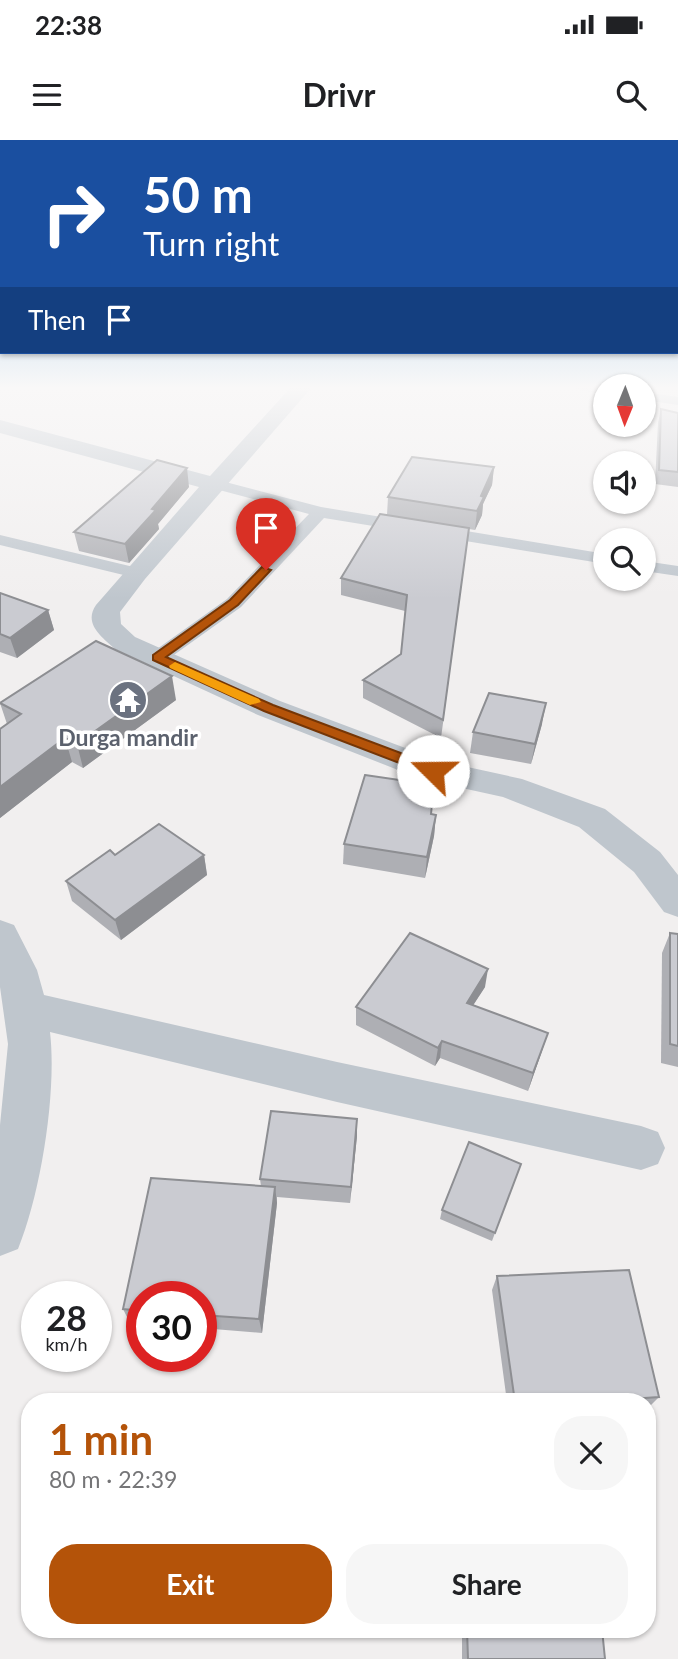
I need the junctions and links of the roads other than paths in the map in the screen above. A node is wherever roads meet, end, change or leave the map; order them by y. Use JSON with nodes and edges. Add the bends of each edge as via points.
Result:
{"nodes":[{"id":1,"x":114,"y":457,"type":"edge"},
{"id":2,"x":239,"y":457,"type":"edge"},
{"id":3,"x":214,"y":484,"type":"junction"},
{"id":4,"x":320,"y":512,"type":"junction"},
{"id":5,"x":0,"y":541,"type":"edge"},
{"id":6,"x":593,"y":557,"type":"edge"},
{"id":7,"x":656,"y":568,"type":"edge"},
{"id":8,"x":678,"y":572,"type":"edge"},
{"id":9,"x":136,"y":573,"type":"junction"},
{"id":10,"x":157,"y":658,"type":"junction"},
{"id":11,"x":678,"y":902,"type":"edge"},
{"id":12,"x":0,"y":936,"type":"edge"},
{"id":13,"x":29,"y":1009,"type":"junction"},
{"id":14,"x":641,"y":1148,"type":"dead end"},
{"id":15,"x":0,"y":1231,"type":"edge"}],
"edges":[{"from":1,"to":3,"type":"street"},
{"from":2,"to":3,"type":"street"},
{"from":3,"to":4,"type":"lane"},
{"from":3,"to":9,"type":"street"},
{"from":4,"to":6,"type":"lane"},
{"from":4,"to":10,"type":"lane","via":[[234,603]]},
{"from":5,"to":9,"type":"lane"},
{"from":7,"to":8,"type":"lane"},
{"from":9,"to":10,"type":"street","via":[[106,611],[107,627],[125,643]]},
{"from":10,"to":11,"type":"street","via":[[269,708],[433,771],[510,787],[592,817],[648,862]]},
{"from":12,"to":13,"type":"street"},
{"from":13,"to":14,"type":"street"},
{"from":13,"to":15,"type":"street","via":[[27,1119]]}]}
